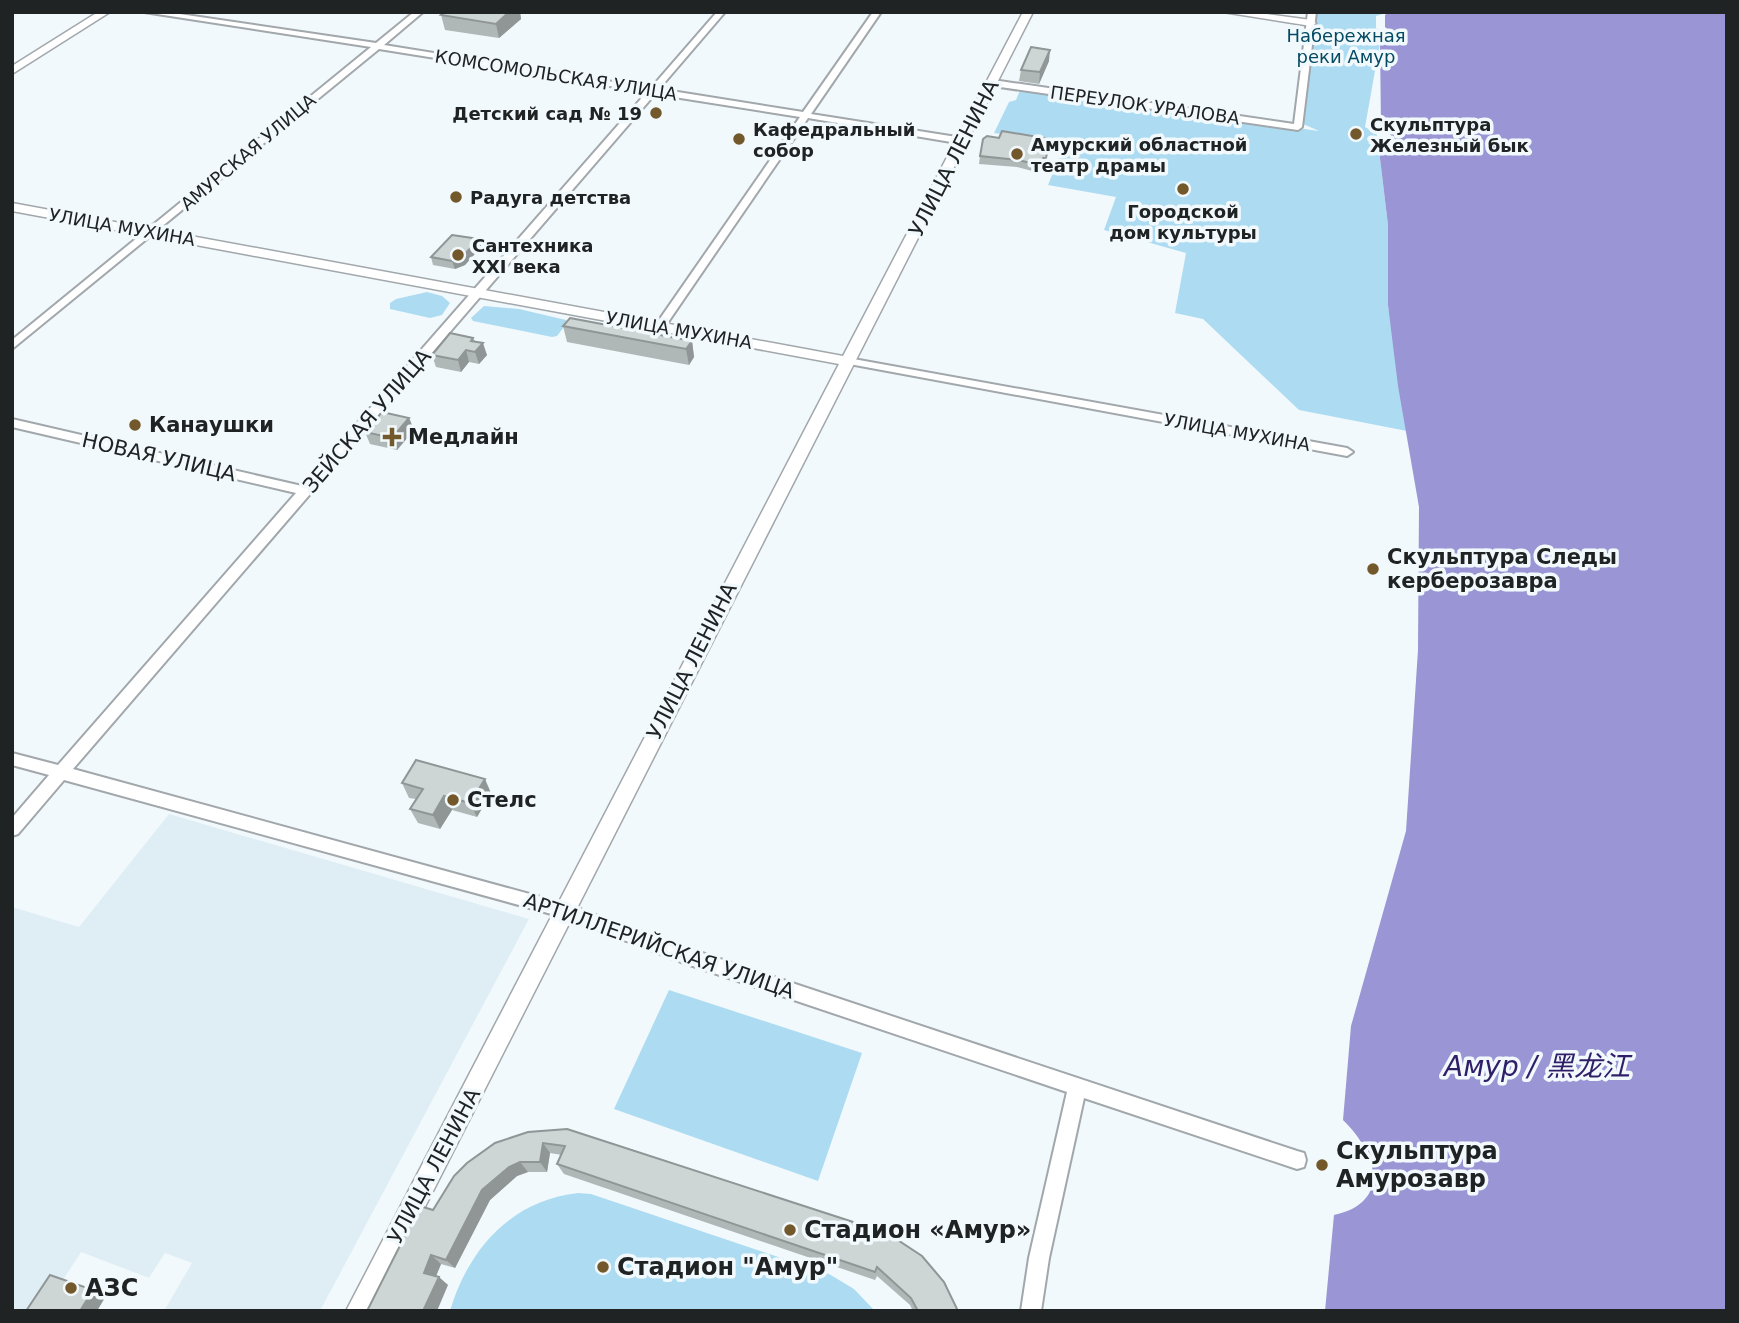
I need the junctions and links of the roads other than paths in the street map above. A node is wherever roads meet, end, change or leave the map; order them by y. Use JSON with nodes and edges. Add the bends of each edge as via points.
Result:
{"nodes":[{"id":1,"x":105,"y":12,"type":"edge"},
{"id":2,"x":148,"y":12,"type":"edge"},
{"id":3,"x":419,"y":12,"type":"edge"},
{"id":4,"x":721,"y":12,"type":"edge"},
{"id":5,"x":877,"y":12,"type":"edge"},
{"id":6,"x":1028,"y":12,"type":"edge"},
{"id":7,"x":1228,"y":12,"type":"edge"},
{"id":8,"x":1312,"y":18,"type":"edge"},
{"id":9,"x":377,"y":46,"type":"junction"},
{"id":10,"x":12,"y":71,"type":"edge"},
{"id":11,"x":993,"y":83,"type":"junction"},
{"id":12,"x":654,"y":90,"type":"junction"},
{"id":13,"x":805,"y":116,"type":"junction"},
{"id":14,"x":963,"y":141,"type":"junction"},
{"id":15,"x":12,"y":207,"type":"edge"},
{"id":16,"x":151,"y":232,"type":"junction"},
{"id":17,"x":478,"y":292,"type":"junction"},
{"id":18,"x":660,"y":326,"type":"junction"},
{"id":19,"x":12,"y":346,"type":"edge"},
{"id":20,"x":848,"y":361,"type":"junction"},
{"id":21,"x":12,"y":423,"type":"edge"},
{"id":22,"x":1347,"y":452,"type":"dead end"},
{"id":23,"x":306,"y":491,"type":"junction"},
{"id":24,"x":12,"y":758,"type":"edge"},
{"id":25,"x":62,"y":772,"type":"junction"},
{"id":26,"x":12,"y":829,"type":"edge"},
{"id":27,"x":566,"y":911,"type":"junction"},
{"id":28,"x":1077,"y":1088,"type":"junction"},
{"id":29,"x":1297,"y":1160,"type":"dead end"},
{"id":30,"x":358,"y":1311,"type":"edge"},
{"id":31,"x":1031,"y":1311,"type":"edge"}],
"edges":[{"from":1,"to":10,"type":"main road"},
{"from":2,"to":9,"type":"street","name":"КОМСОМОЛЬСКАЯ УЛИЦА"},
{"from":3,"to":9,"type":"street","name":"АМУРСКАЯ УЛИЦА"},
{"from":4,"to":12,"type":"street","name":"ЗЕЙСКАЯ УЛИЦА"},
{"from":5,"to":13,"type":"street"},
{"from":6,"to":11,"type":"main road","name":"УЛИЦА ЛЕНИНА"},
{"from":7,"to":8,"type":"main road"},
{"from":8,"to":11,"type":"street","name":"ПЕРЕУЛОК УРАЛОВА","via":[[1298,127]]},
{"from":9,"to":12,"type":"street","name":"КОМСОМОЛЬСКАЯ УЛИЦА"},
{"from":9,"to":16,"type":"street","name":"АМУРСКАЯ УЛИЦА"},
{"from":11,"to":14,"type":"main road","name":"УЛИЦА ЛЕНИНА"},
{"from":12,"to":13,"type":"street","name":"КОМСОМОЛЬСКАЯ УЛИЦА"},
{"from":12,"to":17,"type":"street","name":"ЗЕЙСКАЯ УЛИЦА"},
{"from":13,"to":14,"type":"street","name":"КОМСОМОЛЬСКАЯ УЛИЦА"},
{"from":13,"to":18,"type":"street"},
{"from":14,"to":20,"type":"main road","name":"УЛИЦА ЛЕНИНА"},
{"from":15,"to":16,"type":"main road","name":"УЛИЦА МУХИНА"},
{"from":16,"to":17,"type":"main road","name":"УЛИЦА МУХИНА"},
{"from":16,"to":19,"type":"street","name":"АМУРСКАЯ УЛИЦА"},
{"from":17,"to":18,"type":"main road","name":"УЛИЦА МУХИНА"},
{"from":17,"to":23,"type":"street","name":"ЗЕЙСКАЯ УЛИЦА"},
{"from":18,"to":20,"type":"main road","name":"УЛИЦА МУХИНА"},
{"from":20,"to":22,"type":"street","name":"УЛИЦА МУХИНА"},
{"from":20,"to":27,"type":"main road","name":"УЛИЦА ЛЕНИНА"},
{"from":21,"to":23,"type":"street","name":"НОВАЯ УЛИЦА"},
{"from":23,"to":25,"type":"street","name":"ЗЕЙСКАЯ УЛИЦА"},
{"from":24,"to":25,"type":"street","name":"АРТИЛЛЕРИЙСКАЯ УЛИЦА"},
{"from":25,"to":26,"type":"street","name":"ЗЕЙСКАЯ УЛИЦА"},
{"from":25,"to":27,"type":"street","name":"АРТИЛЛЕРИЙСКАЯ УЛИЦА"},
{"from":27,"to":28,"type":"street","name":"АРТИЛЛЕРИЙСКАЯ УЛИЦА"},
{"from":27,"to":30,"type":"main road","name":"УЛИЦА ЛЕНИНА"},
{"from":28,"to":29,"type":"street","name":"АРТИЛЛЕРИЙСКАЯ УЛИЦА"},
{"from":28,"to":31,"type":"street"}]}
